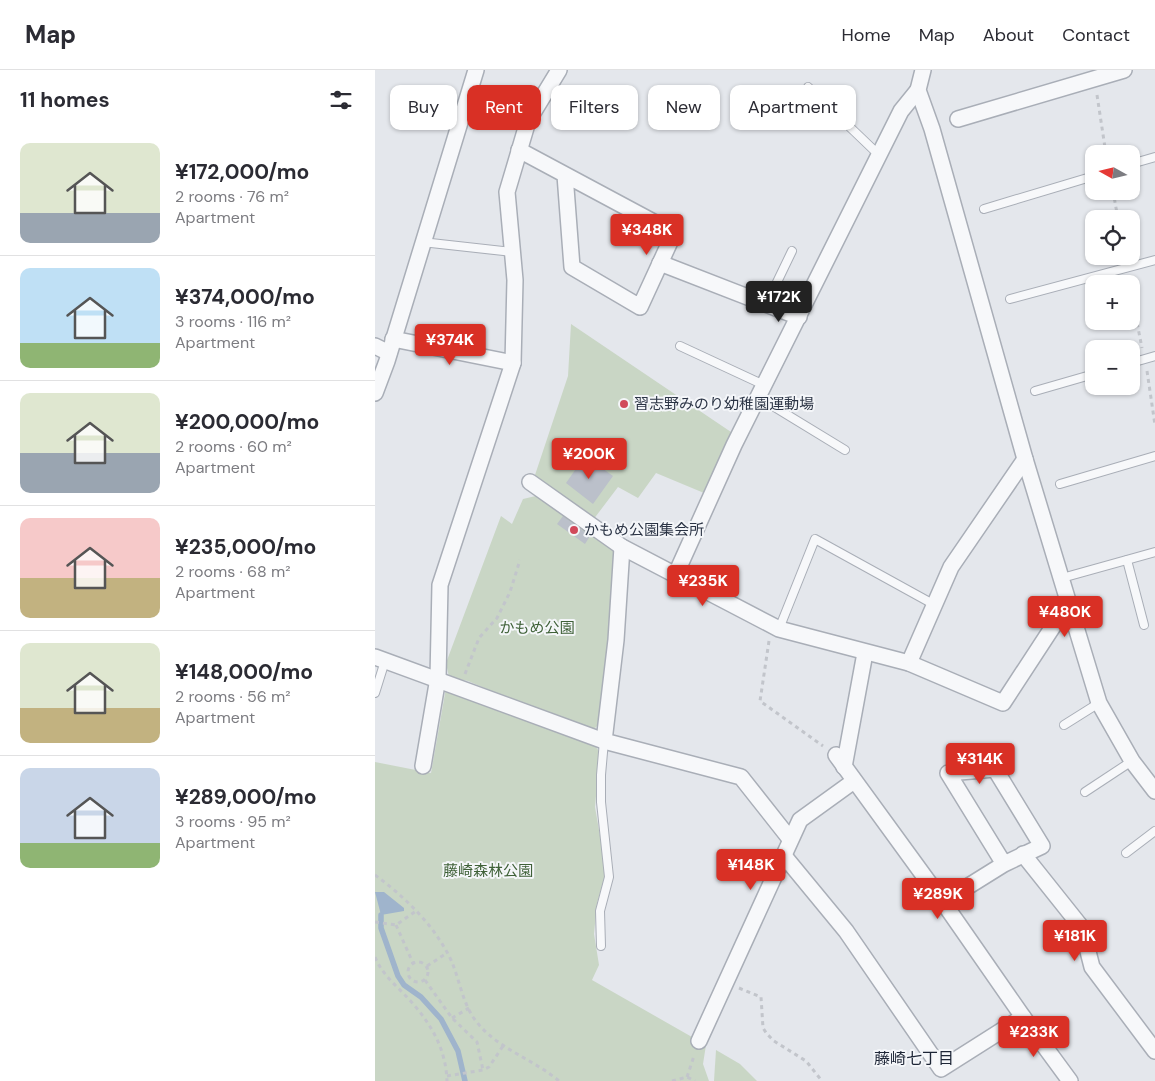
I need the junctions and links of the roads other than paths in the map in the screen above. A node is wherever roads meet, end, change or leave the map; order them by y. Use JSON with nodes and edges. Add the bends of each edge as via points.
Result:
{"nodes":[{"id":1,"x":475,"y":70,"type":"edge"},
{"id":2,"x":559,"y":70,"type":"edge"},
{"id":3,"x":923,"y":70,"type":"edge"},
{"id":4,"x":1124,"y":70,"type":"edge"},
{"id":5,"x":918,"y":90,"type":"junction"},
{"id":6,"x":958,"y":119,"type":"dead end"},
{"id":7,"x":853,"y":130,"type":"edge"},
{"id":8,"x":519,"y":150,"type":"junction"},
{"id":9,"x":879,"y":155,"type":"junction"},
{"id":10,"x":1155,"y":157,"type":"edge"},
{"id":11,"x":1140,"y":161,"type":"edge"},
{"id":12,"x":565,"y":175,"type":"junction"},
{"id":13,"x":1085,"y":179,"type":"edge"},
{"id":14,"x":984,"y":209,"type":"dead end"},
{"id":15,"x":423,"y":242,"type":"junction"},
{"id":16,"x":792,"y":251,"type":"dead end"},
{"id":17,"x":512,"y":252,"type":"junction"},
{"id":18,"x":1155,"y":260,"type":"edge"},
{"id":19,"x":660,"y":264,"type":"junction"},
{"id":20,"x":1010,"y":299,"type":"dead end"},
{"id":21,"x":766,"y":305,"type":"junction"},
{"id":22,"x":799,"y":317,"type":"junction"},
{"id":23,"x":375,"y":346,"type":"edge"},
{"id":24,"x":391,"y":346,"type":"junction"},
{"id":25,"x":680,"y":346,"type":"dead end"},
{"id":26,"x":1155,"y":356,"type":"edge"},
{"id":27,"x":1140,"y":360,"type":"edge"},
{"id":28,"x":513,"y":363,"type":"junction"},
{"id":29,"x":1085,"y":377,"type":"edge"},
{"id":30,"x":761,"y":391,"type":"junction"},
{"id":31,"x":1035,"y":391,"type":"dead end"},
{"id":32,"x":375,"y":393,"type":"edge"},
{"id":33,"x":845,"y":450,"type":"dead end"},
{"id":34,"x":1155,"y":456,"type":"edge"},
{"id":35,"x":1025,"y":459,"type":"junction"},
{"id":36,"x":530,"y":482,"type":"dead end"},
{"id":37,"x":1060,"y":484,"type":"dead end"},
{"id":38,"x":622,"y":547,"type":"junction"},
{"id":39,"x":1155,"y":552,"type":"edge"},
{"id":40,"x":1127,"y":560,"type":"junction"},
{"id":41,"x":675,"y":576,"type":"junction"},
{"id":42,"x":1062,"y":578,"type":"junction"},
{"id":43,"x":1069,"y":602,"type":"junction"},
{"id":44,"x":933,"y":604,"type":"junction"},
{"id":45,"x":1144,"y":625,"type":"dead end"},
{"id":46,"x":775,"y":628,"type":"junction"},
{"id":47,"x":865,"y":653,"type":"junction"},
{"id":48,"x":380,"y":659,"type":"edge"},
{"id":49,"x":909,"y":663,"type":"junction"},
{"id":50,"x":438,"y":678,"type":"junction"},
{"id":51,"x":375,"y":693,"type":"edge"},
{"id":52,"x":1099,"y":703,"type":"junction"},
{"id":53,"x":1064,"y":726,"type":"dead end"},
{"id":54,"x":604,"y":741,"type":"junction"},
{"id":55,"x":1132,"y":761,"type":"junction"},
{"id":56,"x":423,"y":766,"type":"dead end"},
{"id":57,"x":854,"y":781,"type":"junction"},
{"id":58,"x":1155,"y":791,"type":"edge"},
{"id":59,"x":1085,"y":792,"type":"dead end"},
{"id":60,"x":1155,"y":831,"type":"edge"},
{"id":61,"x":790,"y":839,"type":"junction"},
{"id":62,"x":1127,"y":853,"type":"dead end"},
{"id":63,"x":1023,"y":854,"type":"junction"},
{"id":64,"x":785,"y":857,"type":"junction"},
{"id":65,"x":1004,"y":864,"type":"junction"},
{"id":66,"x":943,"y":902,"type":"junction"},
{"id":67,"x":601,"y":946,"type":"dead end"},
{"id":68,"x":1023,"y":1017,"type":"junction"},
{"id":69,"x":699,"y":1041,"type":"road end"},
{"id":70,"x":1155,"y":1051,"type":"edge"},
{"id":71,"x":1070,"y":1081,"type":"edge"}],
"edges":[{"from":1,"to":15,"type":"street"},
{"from":2,"to":8,"type":"street","via":[[528,120]]},
{"from":3,"to":5,"type":"street"},
{"from":4,"to":6,"type":"street"},
{"from":5,"to":9,"type":"street","via":[[901,111]]},
{"from":5,"to":35,"type":"street","via":[[935,138]]},
{"from":7,"to":9,"type":"lane"},
{"from":8,"to":12,"type":"street"},
{"from":8,"to":17,"type":"street","via":[[507,192]]},
{"from":9,"to":22,"type":"street"},
{"from":10,"to":11,"type":"lane"},
{"from":12,"to":19,"type":"street","via":[[673,233]]},
{"from":12,"to":19,"type":"street","via":[[572,267],[640,307]]},
{"from":13,"to":14,"type":"lane"},
{"from":15,"to":17,"type":"lane"},
{"from":15,"to":24,"type":"street"},
{"from":16,"to":21,"type":"lane"},
{"from":17,"to":28,"type":"street","via":[[515,280]]},
{"from":18,"to":20,"type":"lane"},
{"from":19,"to":21,"type":"street"},
{"from":21,"to":22,"type":"street"},
{"from":22,"to":30,"type":"street"},
{"from":23,"to":24,"type":"street"},
{"from":24,"to":28,"type":"street"},
{"from":24,"to":32,"type":"street"},
{"from":25,"to":30,"type":"lane"},
{"from":26,"to":27,"type":"lane"},
{"from":28,"to":50,"type":"street","via":[[440,586]]},
{"from":29,"to":31,"type":"lane"},
{"from":30,"to":33,"type":"lane"},
{"from":30,"to":41,"type":"street"},
{"from":34,"to":37,"type":"lane"},
{"from":35,"to":42,"type":"street"},
{"from":35,"to":44,"type":"street","via":[[951,567]]},
{"from":36,"to":38,"type":"street"},
{"from":38,"to":41,"type":"street"},
{"from":38,"to":54,"type":"street","via":[[616,640]]},
{"from":39,"to":40,"type":"lane"},
{"from":40,"to":42,"type":"lane"},
{"from":40,"to":45,"type":"lane"},
{"from":41,"to":46,"type":"street"},
{"from":42,"to":43,"type":"street"},
{"from":43,"to":49,"type":"street","via":[[1003,703]]},
{"from":43,"to":52,"type":"street"},
{"from":44,"to":46,"type":"lane","via":[[815,539]]},
{"from":44,"to":49,"type":"street"},
{"from":46,"to":47,"type":"street"},
{"from":47,"to":49,"type":"street"},
{"from":47,"to":57,"type":"street","via":[[840,761]]},
{"from":48,"to":50,"type":"street"},
{"from":48,"to":51,"type":"lane"},
{"from":50,"to":54,"type":"street"},
{"from":50,"to":56,"type":"street"},
{"from":52,"to":53,"type":"lane"},
{"from":52,"to":55,"type":"street"},
{"from":54,"to":61,"type":"street","via":[[741,777]]},
{"from":54,"to":67,"type":"lane","via":[[601,784],[609,877],[600,911]]},
{"from":55,"to":58,"type":"street"},
{"from":55,"to":59,"type":"lane"},
{"from":57,"to":61,"type":"street","via":[[800,820]]},
{"from":57,"to":66,"type":"street"},
{"from":60,"to":62,"type":"lane"},
{"from":61,"to":64,"type":"street"},
{"from":63,"to":65,"type":"street"},
{"from":63,"to":65,"type":"street","via":[[1041,846],[995,769],[949,773]]},
{"from":63,"to":70,"type":"street","via":[[1082,928],[1092,967]]},
{"from":64,"to":68,"type":"street","via":[[846,932],[941,1069]]},
{"from":64,"to":69,"type":"street"},
{"from":65,"to":66,"type":"street"},
{"from":66,"to":68,"type":"street"},
{"from":68,"to":71,"type":"street"}]}
